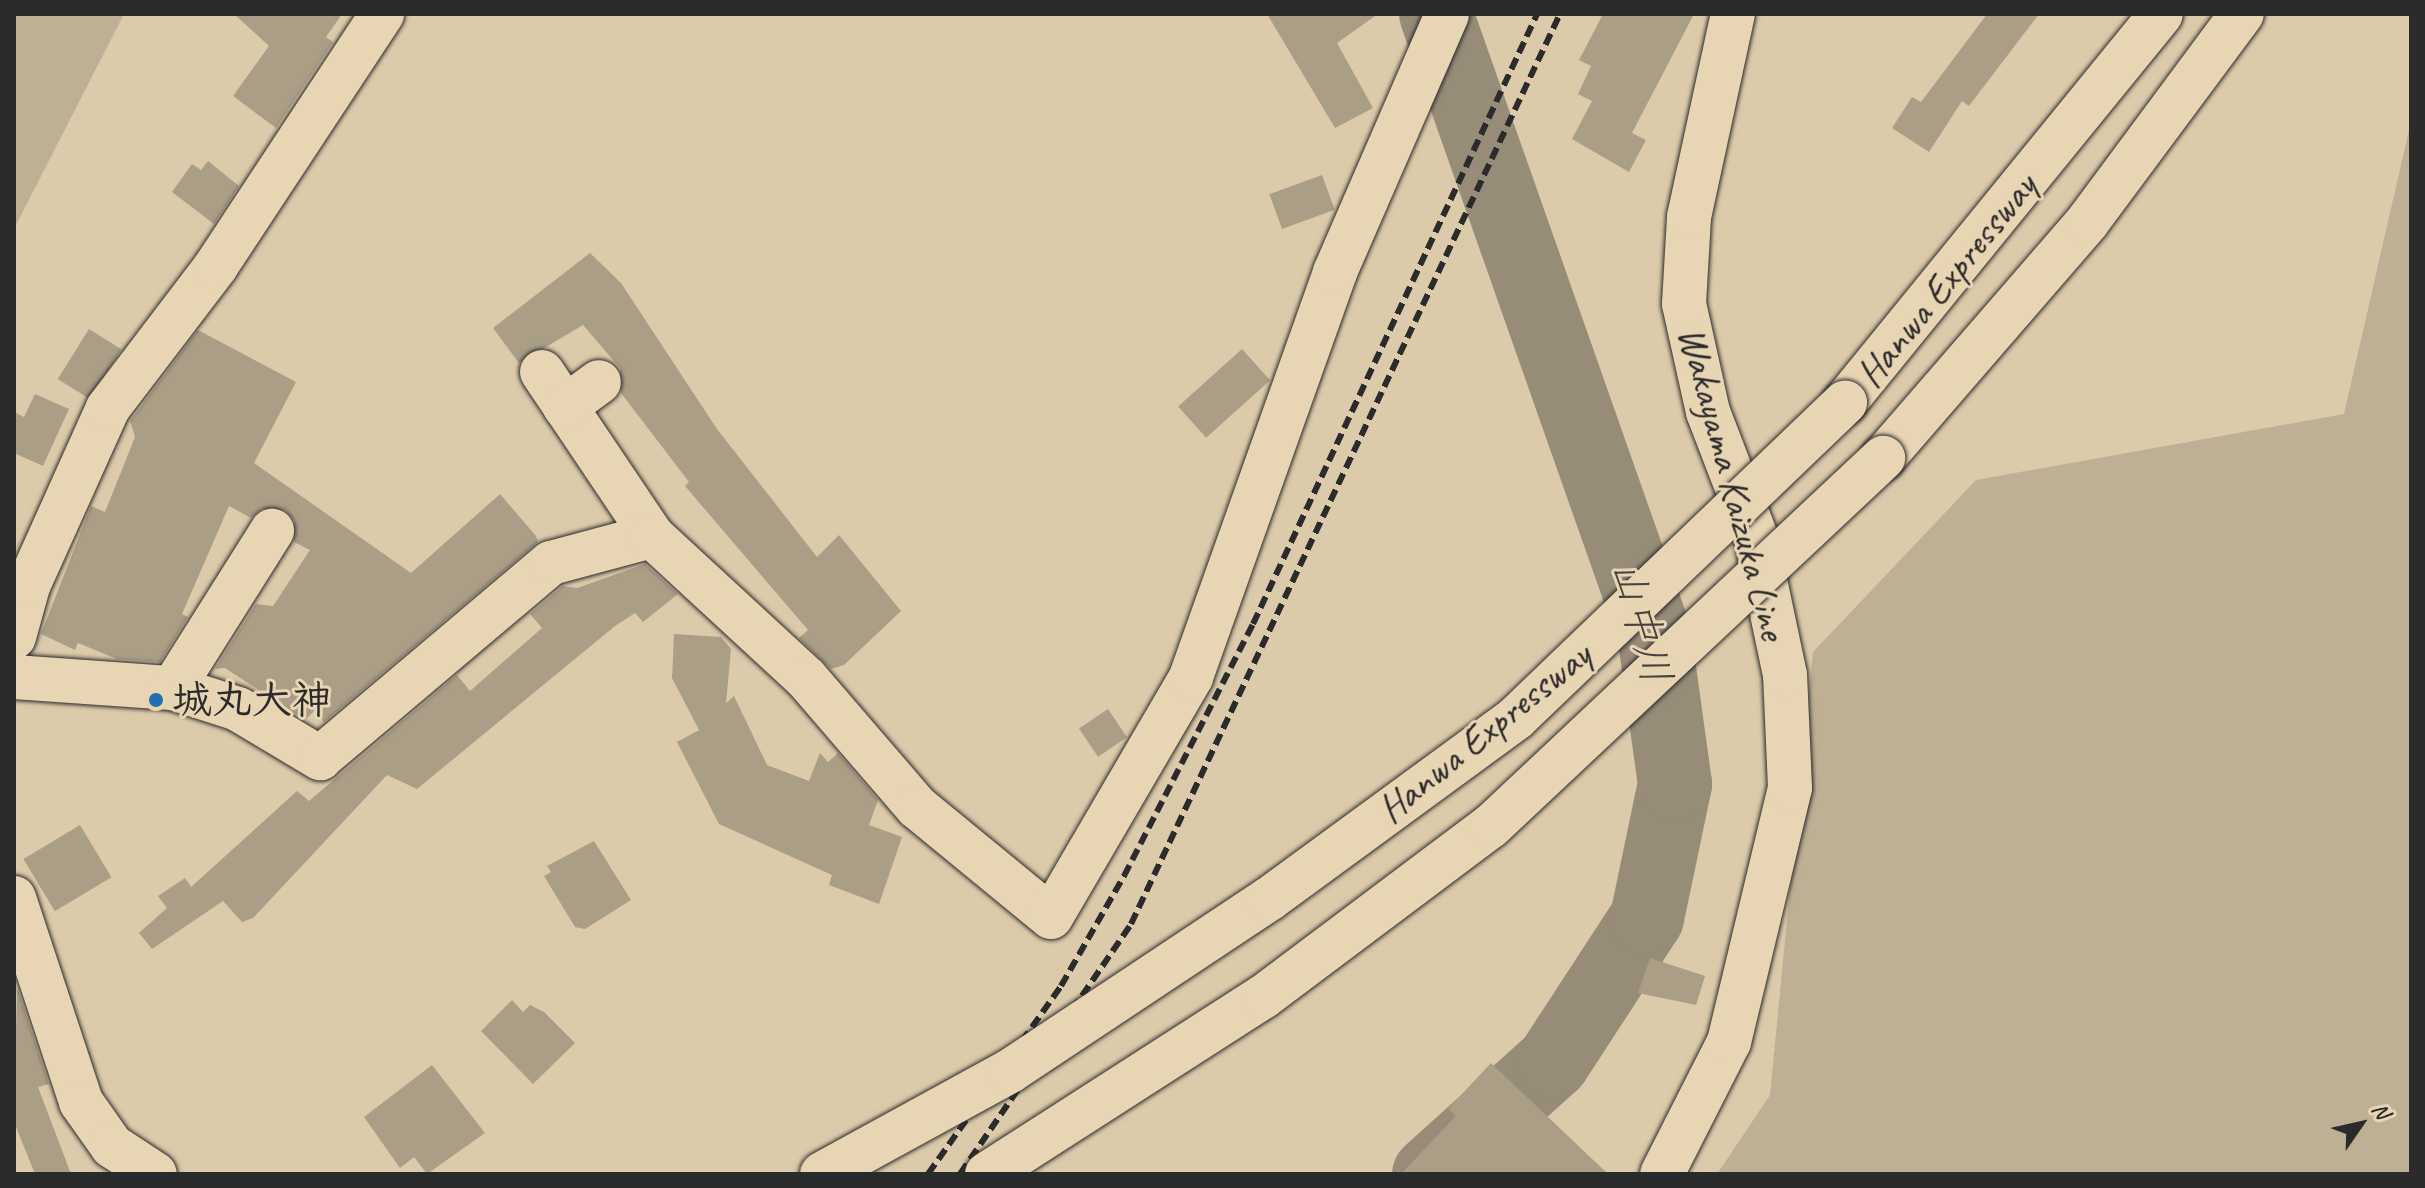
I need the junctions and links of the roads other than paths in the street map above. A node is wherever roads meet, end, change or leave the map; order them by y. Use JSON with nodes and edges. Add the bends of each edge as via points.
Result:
{"nodes":[{"id":1,"x":382,"y":14,"type":"edge"},
{"id":2,"x":1447,"y":14,"type":"edge"},
{"id":3,"x":1733,"y":14,"type":"edge"},
{"id":4,"x":2123,"y":14,"type":"edge"},
{"id":5,"x":2161,"y":14,"type":"edge"},
{"id":6,"x":2242,"y":14,"type":"edge"},
{"id":7,"x":2266,"y":14,"type":"edge"},
{"id":8,"x":2088,"y":221,"type":"junction"},
{"id":9,"x":569,"y":387,"type":"dead end"},
{"id":10,"x":1845,"y":402,"type":"junction"},
{"id":11,"x":272,"y":531,"type":"dead end"},
{"id":12,"x":652,"y":536,"type":"junction"},
{"id":13,"x":14,"y":637,"type":"edge"},
{"id":14,"x":14,"y":677,"type":"edge"},
{"id":15,"x":173,"y":688,"type":"junction"},
{"id":16,"x":14,"y":898,"type":"edge"},
{"id":17,"x":155,"y":1174,"type":"edge"},
{"id":18,"x":822,"y":1174,"type":"edge"},
{"id":19,"x":987,"y":1174,"type":"edge"},
{"id":20,"x":1662,"y":1174,"type":"edge"}],
"edges":[{"from":1,"to":13,"type":"main road","via":[[216,266],[108,408],[28,586]]},
{"from":2,"to":12,"type":"main road","via":[[1335,272],[1191,677],[1051,917],[917,807],[806,678]]},
{"from":3,"to":20,"type":"main road","name":"Wakayama Kaizuka Line","via":[[1689,217],[1684,304],[1708,412],[1756,537],[1785,675],[1790,788],[1729,1042]]},
{"from":4,"to":10,"type":"main road"},
{"from":5,"to":10,"type":"main road","name":"Hanwa Expressway"},
{"from":6,"to":8,"type":"main road","name":"Hanwa Expressway"},
{"from":7,"to":8,"type":"main road"},
{"from":8,"to":19,"type":"main road","name":"Hanwa Expressway","bridge":true,"via":[[1883,458],[1491,826],[1263,997]]},
{"from":9,"to":12,"type":"main road"},
{"from":10,"to":18,"type":"main road","name":"Hanwa Expressway","bridge":true,"via":[[1516,718],[1269,899],[1010,1071]]},
{"from":11,"to":15,"type":"main road"},
{"from":12,"to":15,"type":"main road","via":[[551,563],[320,758],[238,709]]},
{"from":14,"to":15,"type":"main road"},
{"from":16,"to":17,"type":"main road","via":[[81,1102],[112,1146]]}]}
